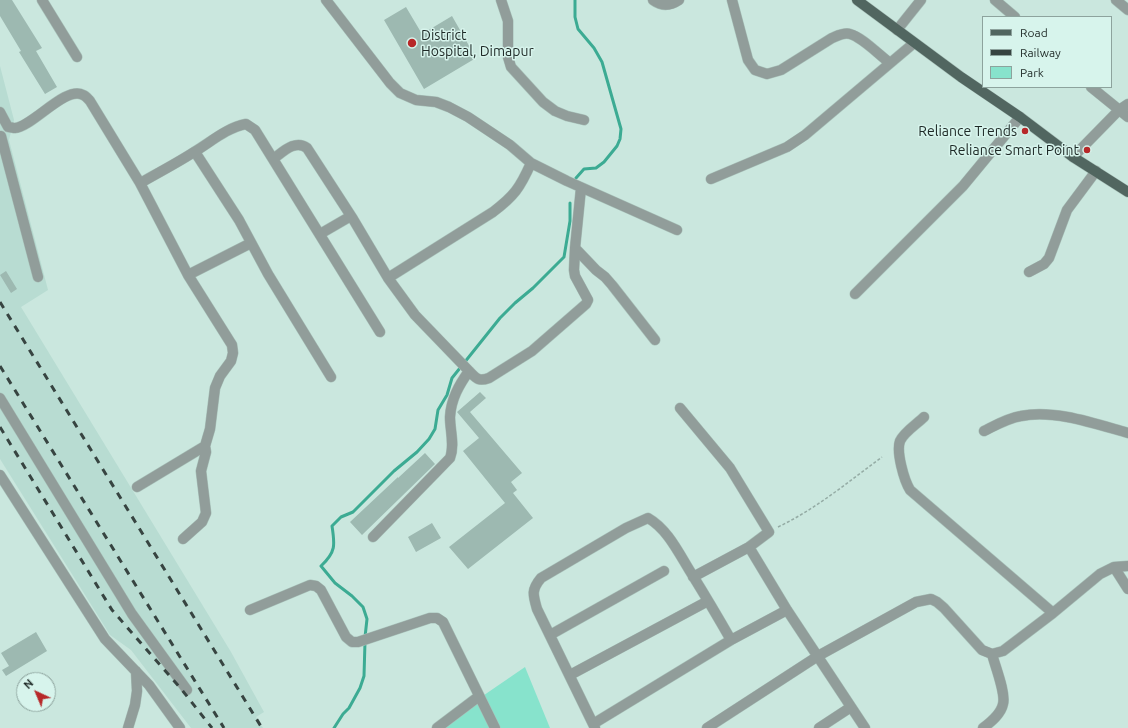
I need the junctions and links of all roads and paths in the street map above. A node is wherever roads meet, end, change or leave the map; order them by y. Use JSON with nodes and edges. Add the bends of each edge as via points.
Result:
{"nodes":[{"id":1,"x":42,"y":0,"type":"edge"},
{"id":2,"x":326,"y":0,"type":"edge"},
{"id":3,"x":501,"y":0,"type":"edge"},
{"id":4,"x":652,"y":0,"type":"edge"},
{"id":5,"x":679,"y":0,"type":"edge"},
{"id":6,"x":732,"y":0,"type":"edge"},
{"id":7,"x":858,"y":0,"type":"edge"},
{"id":8,"x":921,"y":0,"type":"edge"},
{"id":9,"x":995,"y":0,"type":"edge"},
{"id":10,"x":1116,"y":0,"type":"edge"},
{"id":11,"x":1128,"y":10,"type":"edge"},
{"id":12,"x":1014,"y":16,"type":"edge"},
{"id":13,"x":897,"y":30,"type":"junction"},
{"id":14,"x":914,"y":43,"type":"junction"},
{"id":15,"x":76,"y":57,"type":"dead end"},
{"id":16,"x":890,"y":63,"type":"junction"},
{"id":17,"x":1093,"y":88,"type":"edge"},
{"id":18,"x":1128,"y":104,"type":"edge"},
{"id":19,"x":1119,"y":110,"type":"junction"},
{"id":20,"x":2,"y":116,"type":"edge"},
{"id":21,"x":1020,"y":117,"type":"junction"},
{"id":22,"x":1128,"y":117,"type":"edge"},
{"id":23,"x":584,"y":120,"type":"dead end"},
{"id":24,"x":1,"y":137,"type":"edge"},
{"id":25,"x":195,"y":152,"type":"junction"},
{"id":26,"x":1073,"y":157,"type":"junction"},
{"id":27,"x":273,"y":159,"type":"junction"},
{"id":28,"x":531,"y":163,"type":"junction"},
{"id":29,"x":1096,"y":171,"type":"junction"},
{"id":30,"x":711,"y":179,"type":"dead end"},
{"id":31,"x":140,"y":183,"type":"junction"},
{"id":32,"x":582,"y":188,"type":"junction"},
{"id":33,"x":1128,"y":192,"type":"edge"},
{"id":34,"x":351,"y":216,"type":"junction"},
{"id":35,"x":677,"y":230,"type":"dead end"},
{"id":36,"x":320,"y":234,"type":"junction"},
{"id":37,"x":251,"y":243,"type":"junction"},
{"id":38,"x":575,"y":248,"type":"junction"},
{"id":39,"x":1029,"y":272,"type":"dead end"},
{"id":40,"x":188,"y":275,"type":"junction"},
{"id":41,"x":38,"y":277,"type":"dead end"},
{"id":42,"x":388,"y":278,"type":"junction"},
{"id":43,"x":855,"y":294,"type":"dead end"},
{"id":44,"x":380,"y":332,"type":"dead end"},
{"id":45,"x":655,"y":340,"type":"dead end"},
{"id":46,"x":467,"y":369,"type":"junction"},
{"id":47,"x":331,"y":377,"type":"dead end"},
{"id":48,"x":0,"y":398,"type":"edge"},
{"id":49,"x":680,"y":408,"type":"dead end"},
{"id":50,"x":924,"y":417,"type":"dead end"},
{"id":51,"x":984,"y":431,"type":"dead end"},
{"id":52,"x":1128,"y":433,"type":"edge"},
{"id":53,"x":206,"y":446,"type":"junction"},
{"id":54,"x":882,"y":457,"type":"dead end"},
{"id":55,"x":0,"y":475,"type":"edge"},
{"id":56,"x":137,"y":487,"type":"dead end"},
{"id":57,"x":770,"y":532,"type":"junction"},
{"id":58,"x":373,"y":537,"type":"dead end"},
{"id":59,"x":183,"y":539,"type":"dead end"},
{"id":60,"x":748,"y":546,"type":"junction"},
{"id":61,"x":1128,"y":566,"type":"edge"},
{"id":62,"x":1114,"y":567,"type":"junction"},
{"id":63,"x":664,"y":571,"type":"dead end"},
{"id":64,"x":693,"y":577,"type":"junction"},
{"id":65,"x":1128,"y":589,"type":"edge"},
{"id":66,"x":708,"y":601,"type":"junction"},
{"id":67,"x":250,"y":610,"type":"dead end"},
{"id":68,"x":787,"y":610,"type":"junction"},
{"id":69,"x":1053,"y":613,"type":"junction"},
{"id":70,"x":550,"y":635,"type":"junction"},
{"id":71,"x":731,"y":640,"type":"junction"},
{"id":72,"x":992,"y":654,"type":"junction"},
{"id":73,"x":818,"y":656,"type":"junction"},
{"id":74,"x":136,"y":671,"type":"junction"},
{"id":75,"x":570,"y":675,"type":"junction"},
{"id":76,"x":187,"y":690,"type":"dead end"},
{"id":77,"x":478,"y":697,"type":"junction"},
{"id":78,"x":851,"y":707,"type":"junction"},
{"id":79,"x":594,"y":726,"type":"edge"},
{"id":80,"x":128,"y":728,"type":"edge"},
{"id":81,"x":180,"y":728,"type":"edge"},
{"id":82,"x":437,"y":728,"type":"edge"},
{"id":83,"x":494,"y":728,"type":"edge"},
{"id":84,"x":707,"y":728,"type":"edge"},
{"id":85,"x":819,"y":728,"type":"edge"},
{"id":86,"x":865,"y":728,"type":"edge"},
{"id":87,"x":983,"y":728,"type":"edge"}],
"edges":[{"from":1,"to":15,"type":"street"},
{"from":2,"to":28,"type":"street","via":[[400,93],[416,100],[436,102],[450,107],[510,145]]},
{"from":3,"to":23,"type":"street","via":[[508,21],[508,58],[511,67],[543,102],[555,111]]},
{"from":4,"to":5,"type":"street","via":[[664,5]]},
{"from":6,"to":16,"type":"street","via":[[748,60],[755,70],[767,74],[782,70],[832,38],[848,33],[860,39]]},
{"from":7,"to":13,"type":"main road"},
{"from":8,"to":13,"type":"street"},
{"from":9,"to":12,"type":"street"},
{"from":10,"to":11,"type":"street"},
{"from":13,"to":14,"type":"main road"},
{"from":14,"to":16,"type":"street"},
{"from":14,"to":21,"type":"main road"},
{"from":16,"to":30,"type":"street","via":[[805,135],[786,147]]},
{"from":17,"to":19,"type":"street"},
{"from":18,"to":19,"type":"street"},
{"from":19,"to":22,"type":"street"},
{"from":19,"to":26,"type":"street"},
{"from":20,"to":24,"type":"street"},
{"from":20,"to":31,"type":"street","via":[[8,127],[15,128],[67,96],[83,94],[90,101]]},
{"from":21,"to":26,"type":"main road"},
{"from":21,"to":43,"type":"street","via":[[963,186]]},
{"from":24,"to":41,"type":"street"},
{"from":25,"to":27,"type":"street","via":[[236,126],[246,124],[255,130]]},
{"from":25,"to":31,"type":"street"},
{"from":25,"to":37,"type":"street"},
{"from":26,"to":29,"type":"main road"},
{"from":27,"to":34,"type":"street","via":[[297,144],[303,144]]},
{"from":27,"to":36,"type":"street"},
{"from":28,"to":32,"type":"street"},
{"from":28,"to":42,"type":"street","via":[[521,185],[508,200]]},
{"from":29,"to":33,"type":"main road"},
{"from":29,"to":39,"type":"street","via":[[1068,210],[1049,258],[1044,264]]},
{"from":31,"to":40,"type":"street"},
{"from":32,"to":35,"type":"street"},
{"from":32,"to":38,"type":"street"},
{"from":34,"to":36,"type":"street"},
{"from":34,"to":42,"type":"street"},
{"from":36,"to":44,"type":"street"},
{"from":37,"to":40,"type":"street"},
{"from":37,"to":47,"type":"street"},
{"from":38,"to":45,"type":"street","via":[[612,285]]},
{"from":38,"to":46,"type":"street","via":[[575,276],[588,300],[586,304],[532,351],[490,378],[478,379]]},
{"from":40,"to":53,"type":"street","via":[[232,345],[233,353],[215,388]]},
{"from":42,"to":46,"type":"street","via":[[415,315]]},
{"from":46,"to":58,"type":"street","via":[[457,388],[450,416],[453,450],[450,458]]},
{"from":48,"to":76,"type":"street","via":[[132,614]]},
{"from":49,"to":57,"type":"street","via":[[730,468]]},
{"from":50,"to":69,"type":"street","via":[[900,442],[899,451],[910,490]]},
{"from":51,"to":52,"type":"street","via":[[1020,416],[1043,414]]},
{"from":53,"to":56,"type":"street"},
{"from":53,"to":59,"type":"street","via":[[201,471],[206,513],[202,522]]},
{"from":54,"to":57,"type":"path","via":[[830,496]]},
{"from":55,"to":74,"type":"street","via":[[105,639]]},
{"from":57,"to":60,"type":"street"},
{"from":60,"to":64,"type":"street"},
{"from":60,"to":68,"type":"street"},
{"from":61,"to":62,"type":"street"},
{"from":62,"to":65,"type":"street"},
{"from":62,"to":69,"type":"street","via":[[1100,574]]},
{"from":63,"to":70,"type":"street"},
{"from":64,"to":66,"type":"street"},
{"from":64,"to":70,"type":"street","via":[[663,530],[648,518],[638,522],[541,578],[535,585],[533,595],[537,609]]},
{"from":66,"to":71,"type":"street"},
{"from":66,"to":75,"type":"street"},
{"from":67,"to":77,"type":"street","via":[[302,587],[316,586],[321,590],[346,637],[352,642],[437,618],[443,622]]},
{"from":68,"to":71,"type":"street"},
{"from":68,"to":73,"type":"street"},
{"from":69,"to":72,"type":"street","via":[[1003,651]]},
{"from":70,"to":75,"type":"street"},
{"from":71,"to":79,"type":"street"},
{"from":72,"to":73,"type":"street","via":[[982,650],[944,608],[931,599],[916,602]]},
{"from":72,"to":87,"type":"street","via":[[1004,695],[1003,704],[999,714]]},
{"from":73,"to":78,"type":"street"},
{"from":73,"to":84,"type":"street"},
{"from":74,"to":80,"type":"street","via":[[137,691]]},
{"from":74,"to":81,"type":"street"},
{"from":75,"to":79,"type":"street"},
{"from":77,"to":82,"type":"street"},
{"from":77,"to":83,"type":"street"},
{"from":78,"to":85,"type":"street"},
{"from":78,"to":86,"type":"street"}]}
